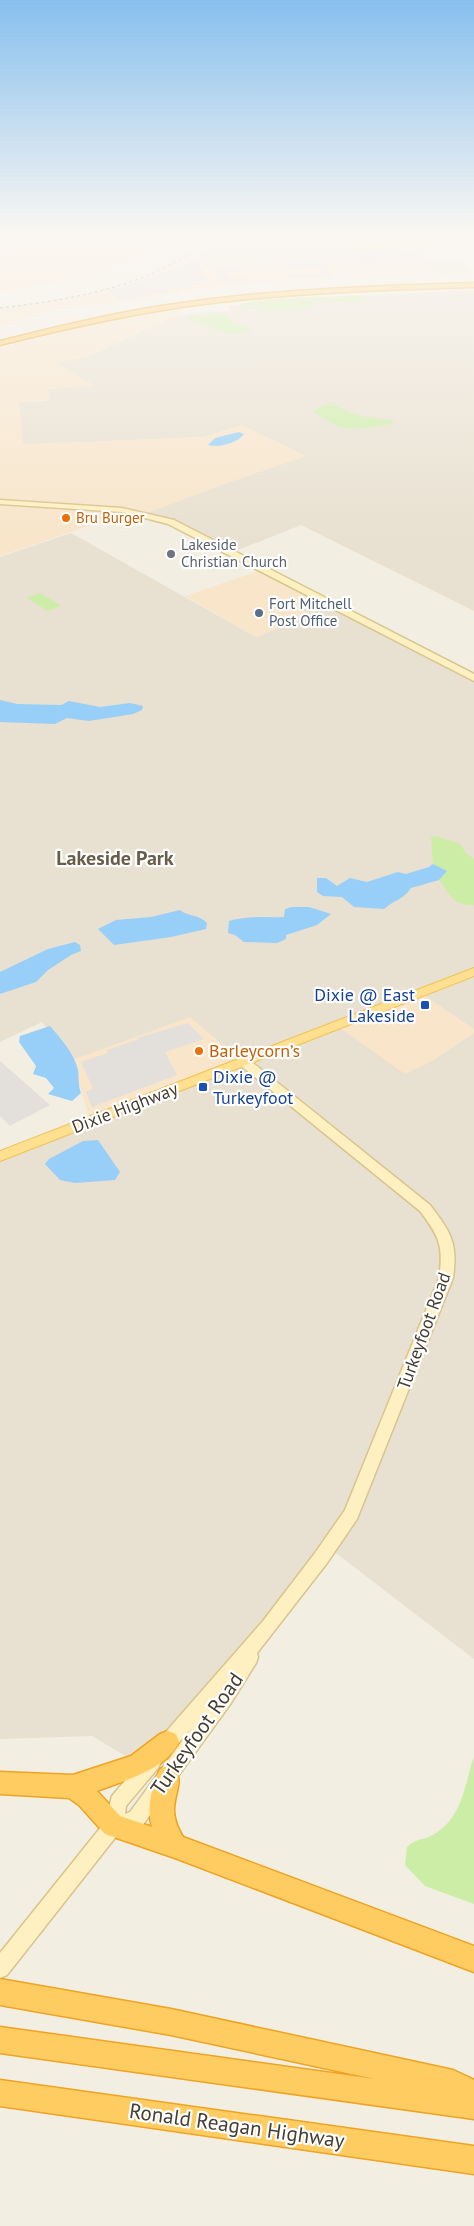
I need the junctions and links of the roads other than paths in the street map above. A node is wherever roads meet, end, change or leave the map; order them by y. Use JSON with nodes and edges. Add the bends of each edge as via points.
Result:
{"nodes":[{"id":1,"x":40,"y":336,"type":"edge"},
{"id":2,"x":43,"y":336,"type":"edge"},
{"id":3,"x":0,"y":346,"type":"edge"},
{"id":4,"x":0,"y":502,"type":"edge"},
{"id":5,"x":474,"y":678,"type":"edge"},
{"id":6,"x":474,"y":972,"type":"edge"},
{"id":7,"x":244,"y":1062,"type":"junction"},
{"id":8,"x":0,"y":1156,"type":"edge"},
{"id":9,"x":269,"y":1626,"type":"junction"},
{"id":10,"x":168,"y":1742,"type":"junction"},
{"id":11,"x":168,"y":1777,"type":"junction"},
{"id":12,"x":0,"y":1783,"type":"edge"},
{"id":13,"x":73,"y":1787,"type":"junction"},
{"id":14,"x":113,"y":1826,"type":"junction"},
{"id":15,"x":175,"y":1846,"type":"junction"},
{"id":16,"x":474,"y":1959,"type":"edge"},
{"id":17,"x":0,"y":1968,"type":"edge"},
{"id":18,"x":0,"y":1992,"type":"edge"},
{"id":19,"x":0,"y":2040,"type":"edge"},
{"id":20,"x":0,"y":2093,"type":"edge"},
{"id":21,"x":474,"y":2094,"type":"edge"},
{"id":22,"x":474,"y":2106,"type":"edge"},
{"id":23,"x":474,"y":2160,"type":"edge"}],
"edges":[{"from":1,"to":3,"type":"highway"},
{"from":2,"to":3,"type":"highway"},
{"from":4,"to":5,"type":"main road","via":[[122,510],[171,522]]},
{"from":6,"to":7,"type":"main road","name":"Dixie Highway"},
{"from":7,"to":8,"type":"main road","name":"Dixie Highway"},
{"from":7,"to":9,"type":"main road","name":"Turkeyfoot Road","via":[[425,1208],[441,1229],[449,1257],[436,1308],[351,1514]]},
{"from":9,"to":10,"type":"main road","name":"Turkeyfoot Road"},
{"from":9,"to":11,"type":"main road","name":"Turkeyfoot Road","via":[[225,1697]]},
{"from":10,"to":13,"type":"highway","via":[[139,1764]]},
{"from":10,"to":14,"type":"main road","name":"Turkeyfoot Road","via":[[118,1802]]},
{"from":11,"to":14,"type":"main road","name":"Turkeyfoot Road","via":[[136,1820]]},
{"from":11,"to":15,"type":"highway","via":[[160,1802],[160,1816],[164,1831]]},
{"from":12,"to":13,"type":"highway"},
{"from":13,"to":14,"type":"highway","via":[[87,1797]]},
{"from":14,"to":15,"type":"highway"},
{"from":14,"to":17,"type":"main road","name":"Turkeyfoot Road"},
{"from":15,"to":16,"type":"highway"},
{"from":18,"to":21,"type":"highway","via":[[161,2019],[454,2083]]},
{"from":19,"to":22,"type":"highway"},
{"from":20,"to":23,"type":"highway","name":"Ronald Reagan Highway"}]}
